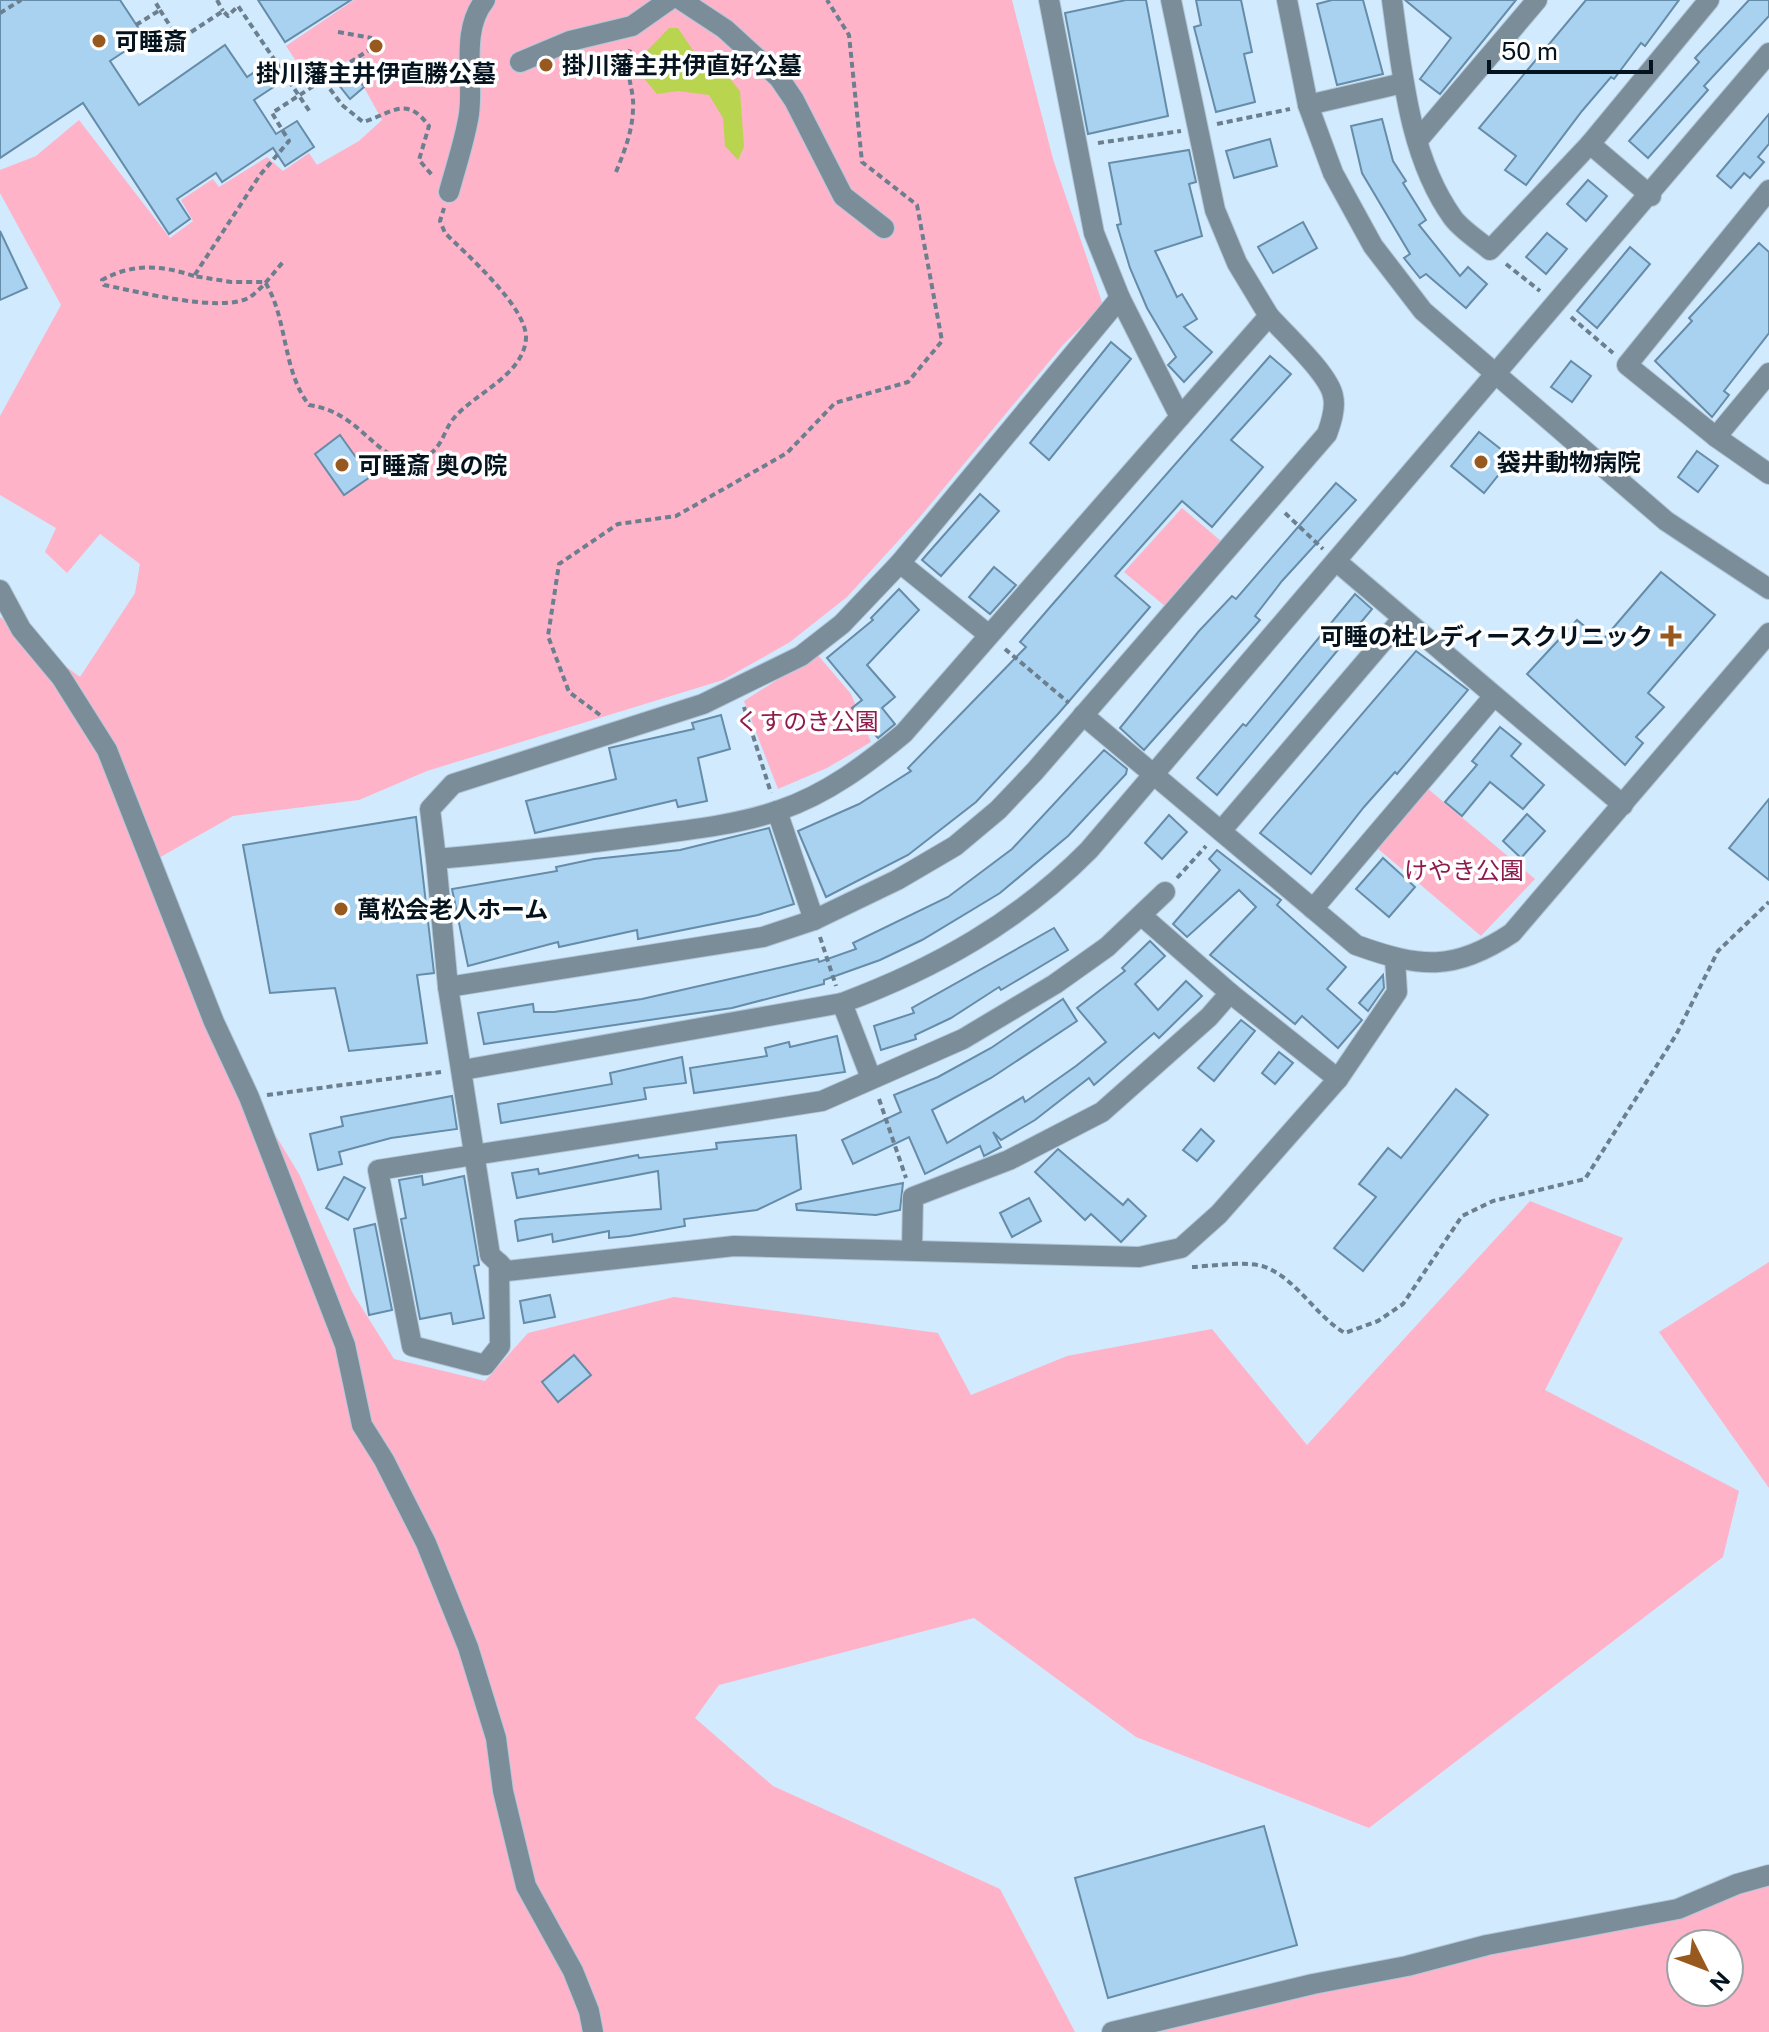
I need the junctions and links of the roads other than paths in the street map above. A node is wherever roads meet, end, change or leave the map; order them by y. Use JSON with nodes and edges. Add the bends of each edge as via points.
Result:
{"nodes":[{"id":1,"x":485,"y":0,"type":"edge"},
{"id":2,"x":669,"y":0,"type":"edge"},
{"id":3,"x":681,"y":0,"type":"edge"},
{"id":4,"x":1049,"y":0,"type":"edge"},
{"id":5,"x":1171,"y":0,"type":"edge"},
{"id":6,"x":1287,"y":0,"type":"edge"},
{"id":7,"x":1392,"y":0,"type":"edge"},
{"id":8,"x":1537,"y":0,"type":"edge"},
{"id":9,"x":1709,"y":0,"type":"edge"},
{"id":10,"x":1769,"y":53,"type":"edge"},
{"id":11,"x":520,"y":62,"type":"dead end"},
{"id":12,"x":1762,"y":78,"type":"edge"},
{"id":13,"x":1403,"y":83,"type":"junction"},
{"id":14,"x":1308,"y":105,"type":"junction"},
{"id":15,"x":1418,"y":140,"type":"junction"},
{"id":16,"x":1590,"y":144,"type":"junction"},
{"id":17,"x":1769,"y":190,"type":"edge"},
{"id":18,"x":449,"y":192,"type":"road end"},
{"id":19,"x":1651,"y":196,"type":"junction"},
{"id":20,"x":884,"y":228,"type":"dead end"},
{"id":21,"x":1120,"y":298,"type":"junction"},
{"id":22,"x":1269,"y":316,"type":"junction"},
{"id":23,"x":1769,"y":373,"type":"edge"},
{"id":24,"x":1496,"y":377,"type":"junction"},
{"id":25,"x":1180,"y":417,"type":"junction"},
{"id":26,"x":1716,"y":437,"type":"junction"},
{"id":27,"x":1769,"y":474,"type":"edge"},
{"id":28,"x":1336,"y":561,"type":"junction"},
{"id":29,"x":900,"y":563,"type":"junction"},
{"id":30,"x":1769,"y":589,"type":"edge"},
{"id":31,"x":0,"y":590,"type":"edge"},
{"id":32,"x":1402,"y":619,"type":"junction"},
{"id":33,"x":1769,"y":633,"type":"edge"},
{"id":34,"x":989,"y":635,"type":"junction"},
{"id":35,"x":1494,"y":696,"type":"junction"},
{"id":36,"x":1083,"y":715,"type":"junction"},
{"id":37,"x":1155,"y":774,"type":"junction"},
{"id":38,"x":1623,"y":805,"type":"junction"},
{"id":39,"x":777,"y":811,"type":"junction"},
{"id":40,"x":1221,"y":831,"type":"junction"},
{"id":41,"x":436,"y":859,"type":"junction"},
{"id":42,"x":1165,"y":892,"type":"road end"},
{"id":43,"x":1313,"y":909,"type":"junction"},
{"id":44,"x":1142,"y":916,"type":"junction"},
{"id":45,"x":814,"y":920,"type":"junction"},
{"id":46,"x":1395,"y":959,"type":"junction"},
{"id":47,"x":448,"y":987,"type":"junction"},
{"id":48,"x":1230,"y":993,"type":"junction"},
{"id":49,"x":842,"y":1003,"type":"junction"},
{"id":50,"x":463,"y":1070,"type":"junction"},
{"id":51,"x":871,"y":1078,"type":"junction"},
{"id":52,"x":1338,"y":1079,"type":"junction"},
{"id":53,"x":475,"y":1153,"type":"junction"},
{"id":54,"x":912,"y":1249,"type":"junction"},
{"id":55,"x":499,"y":1263,"type":"junction"},
{"id":56,"x":1769,"y":1875,"type":"edge"},
{"id":57,"x":593,"y":2032,"type":"edge"},
{"id":58,"x":1112,"y":2032,"type":"edge"}],
"edges":[{"from":1,"to":18,"type":"street","via":[[470,34],[468,118]]},
{"from":2,"to":11,"type":"street","via":[[632,26],[570,41]]},
{"from":3,"to":20,"type":"street","via":[[757,55],[779,78],[843,196]]},
{"from":4,"to":21,"type":"street","via":[[1094,233]]},
{"from":5,"to":22,"type":"street","via":[[1215,210],[1237,263]]},
{"from":6,"to":14,"type":"street"},
{"from":7,"to":13,"type":"street"},
{"from":8,"to":15,"type":"street"},
{"from":9,"to":16,"type":"street"},
{"from":10,"to":12,"type":"street"},
{"from":12,"to":19,"type":"street"},
{"from":13,"to":14,"type":"street"},
{"from":13,"to":15,"type":"street"},
{"from":14,"to":24,"type":"street","via":[[1333,173],[1373,246],[1423,311]]},
{"from":15,"to":16,"type":"street","via":[[1454,219],[1490,250]]},
{"from":16,"to":19,"type":"street"},
{"from":17,"to":26,"type":"street","via":[[1627,365]]},
{"from":19,"to":24,"type":"street"},
{"from":21,"to":25,"type":"street"},
{"from":21,"to":29,"type":"street"},
{"from":22,"to":25,"type":"street"},
{"from":22,"to":36,"type":"street","via":[[1324,378],[1333,396],[1327,434]]},
{"from":23,"to":26,"type":"street"},
{"from":24,"to":28,"type":"street"},
{"from":24,"to":30,"type":"street","via":[[1666,521]]},
{"from":25,"to":34,"type":"street"},
{"from":26,"to":27,"type":"street"},
{"from":28,"to":32,"type":"street"},
{"from":28,"to":37,"type":"street"},
{"from":29,"to":34,"type":"street"},
{"from":29,"to":41,"type":"street","via":[[842,624],[801,656],[738,689],[453,784],[430,809]]},
{"from":31,"to":57,"type":"street","via":[[21,629],[61,677],[107,750],[345,1345],[362,1425],[426,1543],[468,1647],[496,1738],[526,1886],[573,1971]]},
{"from":32,"to":35,"type":"street"},
{"from":32,"to":40,"type":"street"},
{"from":33,"to":38,"type":"street"},
{"from":34,"to":39,"type":"street","via":[[904,733],[871,761],[825,791]]},
{"from":35,"to":38,"type":"street"},
{"from":35,"to":43,"type":"street"},
{"from":36,"to":37,"type":"street"},
{"from":36,"to":45,"type":"street","via":[[998,810],[955,846]]},
{"from":37,"to":40,"type":"street"},
{"from":37,"to":49,"type":"street","via":[[1079,860],[1021,912],[901,981]]},
{"from":38,"to":46,"type":"street","via":[[1512,933],[1452,963]]},
{"from":39,"to":41,"type":"street","via":[[694,829]]},
{"from":39,"to":45,"type":"street"},
{"from":40,"to":43,"type":"street"},
{"from":41,"to":47,"type":"street"},
{"from":42,"to":44,"type":"street"},
{"from":43,"to":46,"type":"street","via":[[1356,945]]},
{"from":44,"to":48,"type":"street"},
{"from":44,"to":51,"type":"street","via":[[1029,1000],[963,1039]]},
{"from":45,"to":47,"type":"street","via":[[763,937]]},
{"from":46,"to":52,"type":"street","via":[[1397,992]]},
{"from":47,"to":50,"type":"street"},
{"from":48,"to":52,"type":"street"},
{"from":48,"to":54,"type":"street","via":[[1102,1112],[1009,1160],[913,1197]]},
{"from":49,"to":50,"type":"street"},
{"from":49,"to":51,"type":"street"},
{"from":50,"to":53,"type":"street"},
{"from":51,"to":53,"type":"street","via":[[822,1101]]},
{"from":52,"to":54,"type":"street","via":[[1219,1214],[1181,1248],[1139,1257]]},
{"from":53,"to":55,"type":"street","via":[[484,1229],[490,1255]]},
{"from":53,"to":55,"type":"street","via":[[378,1170],[412,1346],[485,1365],[500,1346]]},
{"from":54,"to":55,"type":"street","via":[[734,1246],[507,1271]]},
{"from":56,"to":58,"type":"street","via":[[1678,1909],[1487,1945]]}]}
